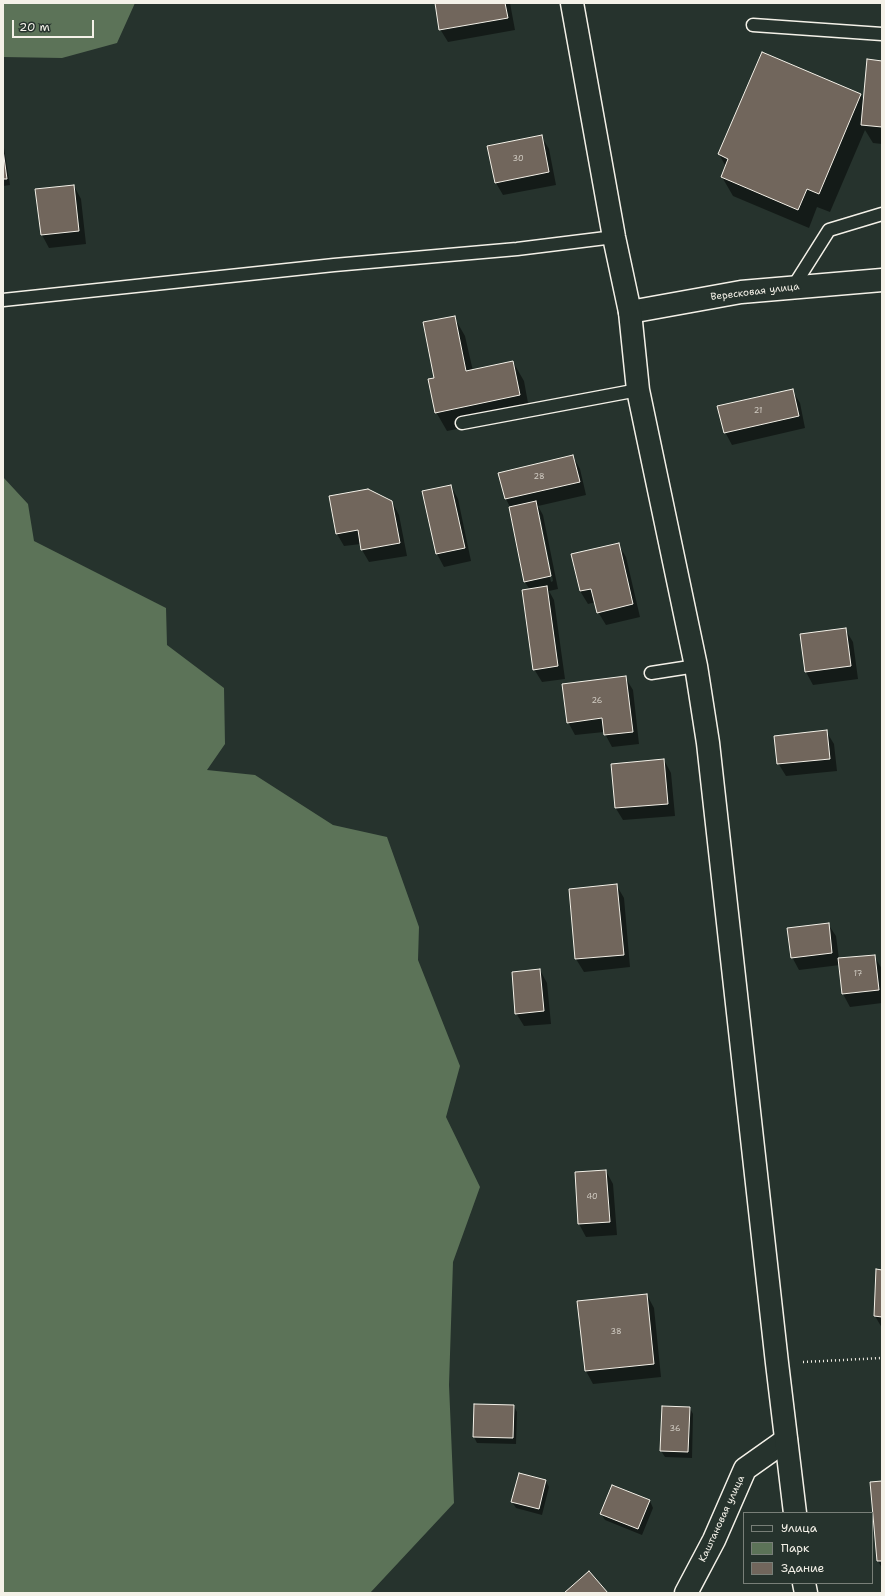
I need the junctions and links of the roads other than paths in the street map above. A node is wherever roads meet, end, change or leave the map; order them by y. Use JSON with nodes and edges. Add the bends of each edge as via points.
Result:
{"nodes":[{"id":1,"x":572,"y":3,"type":"edge"},
{"id":2,"x":754,"y":25,"type":"dead end"},
{"id":3,"x":882,"y":34,"type":"edge"},
{"id":4,"x":882,"y":214,"type":"edge"},
{"id":5,"x":614,"y":237,"type":"junction"},
{"id":6,"x":882,"y":280,"type":"edge"},
{"id":7,"x":793,"y":287,"type":"junction"},
{"id":8,"x":3,"y":300,"type":"edge"},
{"id":9,"x":630,"y":312,"type":"junction"},
{"id":10,"x":638,"y":390,"type":"junction"},
{"id":11,"x":462,"y":423,"type":"dead end"},
{"id":12,"x":696,"y":666,"type":"junction"},
{"id":13,"x":651,"y":673,"type":"dead end"},
{"id":14,"x":786,"y":1440,"type":"junction"},
{"id":15,"x":795,"y":1512,"type":"edge"},
{"id":16,"x":686,"y":1593,"type":"edge"}],
"edges":[{"from":1,"to":5,"type":"main road"},
{"from":2,"to":3,"type":"lane"},
{"from":4,"to":7,"type":"lane","via":[[829,230]]},
{"from":5,"to":8,"type":"lane"},
{"from":5,"to":9,"type":"main road"},
{"from":6,"to":7,"type":"main road","name":"Вересковая улица"},
{"from":7,"to":9,"type":"main road","name":"Вересковая улица","via":[[741,292]]},
{"from":9,"to":10,"type":"main road"},
{"from":10,"to":11,"type":"lane"},
{"from":10,"to":12,"type":"main road"},
{"from":12,"to":13,"type":"lane"},
{"from":12,"to":14,"type":"main road","via":[[708,743],[735,975]]},
{"from":14,"to":15,"type":"main road"},
{"from":14,"to":16,"type":"main road","name":"Каштановая улица","via":[[745,1469],[714,1540]]}]}
